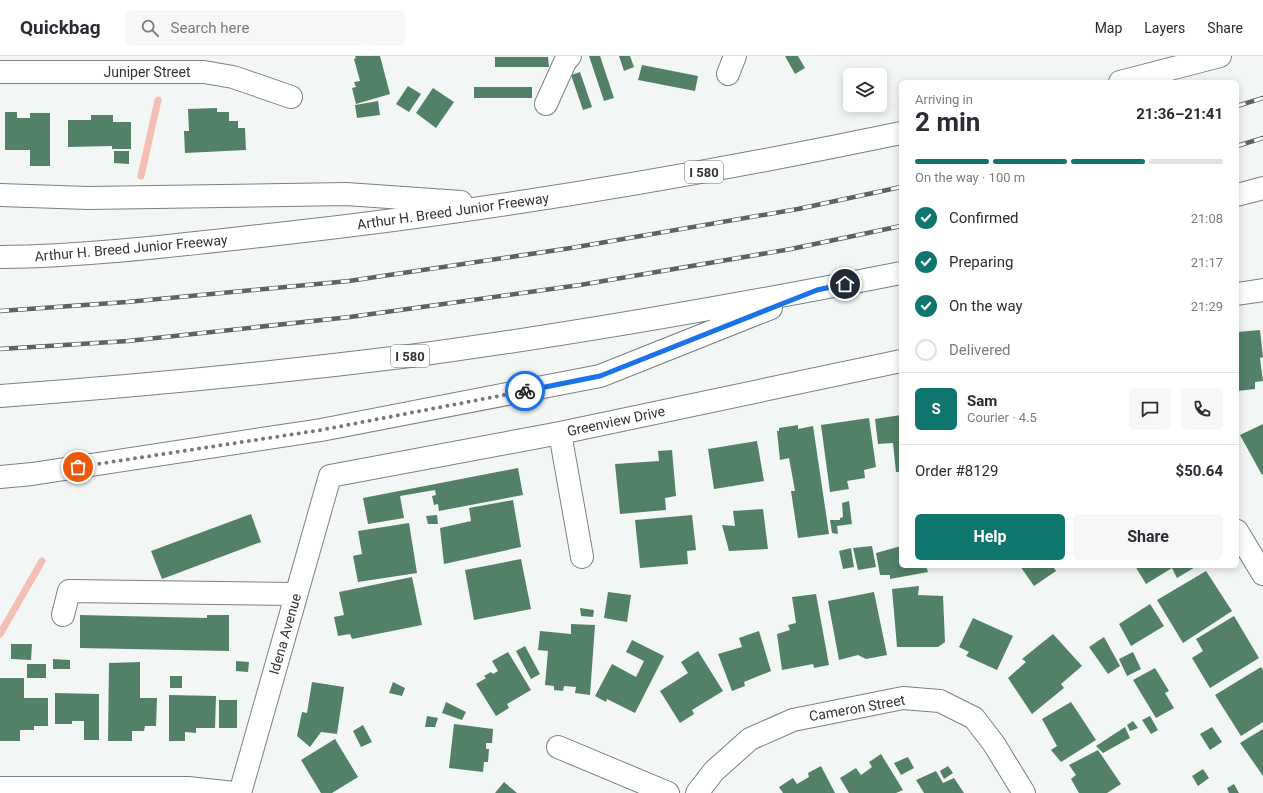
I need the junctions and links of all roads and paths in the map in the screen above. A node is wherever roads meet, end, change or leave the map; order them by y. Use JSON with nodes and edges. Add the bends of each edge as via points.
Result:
{"nodes":[{"id":1,"x":570,"y":56,"type":"edge"},
{"id":2,"x":1220,"y":56,"type":"edge"},
{"id":3,"x":0,"y":72,"type":"edge"},
{"id":4,"x":1128,"y":80,"type":"edge"},
{"id":5,"x":291,"y":97,"type":"dead end"},
{"id":6,"x":546,"y":104,"type":"dead end"},
{"id":7,"x":899,"y":133,"type":"edge"},
{"id":8,"x":1263,"y":188,"type":"edge"},
{"id":9,"x":1239,"y":194,"type":"edge"},
{"id":10,"x":0,"y":195,"type":"edge"},
{"id":11,"x":506,"y":205,"type":"junction"},
{"id":12,"x":0,"y":257,"type":"edge"},
{"id":13,"x":899,"y":273,"type":"edge"},
{"id":14,"x":817,"y":290,"type":"junction"},
{"id":15,"x":1263,"y":290,"type":"edge"},
{"id":16,"x":1239,"y":294,"type":"edge"},
{"id":17,"x":899,"y":361,"type":"edge"},
{"id":18,"x":0,"y":396,"type":"edge"},
{"id":19,"x":560,"y":433,"type":"junction"},
{"id":20,"x":330,"y":476,"type":"joint"},
{"id":21,"x":0,"y":477,"type":"edge"},
{"id":22,"x":1239,"y":534,"type":"edge"},
{"id":23,"x":582,"y":557,"type":"dead end"},
{"id":24,"x":1263,"y":574,"type":"edge"},
{"id":25,"x":296,"y":594,"type":"junction"},
{"id":26,"x":62,"y":615,"type":"dead end"},
{"id":27,"x":558,"y":747,"type":"dead end"},
{"id":28,"x":0,"y":788,"type":"edge"},
{"id":29,"x":234,"y":793,"type":"edge"},
{"id":30,"x":240,"y":793,"type":"edge"},
{"id":31,"x":668,"y":793,"type":"edge"},
{"id":32,"x":697,"y":793,"type":"edge"},
{"id":33,"x":1024,"y":793,"type":"edge"}],
"edges":[{"from":1,"to":6,"type":"main road"},
{"from":2,"to":4,"type":"main road"},
{"from":3,"to":5,"type":"main road","name":"Juniper Street","via":[[204,72],[233,77]]},
{"from":7,"to":11,"type":"main road","name":"Arthur H. Breed Junior Freeway","number":"I 580","via":[[705,172]]},
{"from":8,"to":9,"type":"main road"},
{"from":10,"to":11,"type":"main road","via":[[88,198],[346,194]]},
{"from":11,"to":12,"type":"main road","name":"Arthur H. Breed Junior Freeway","number":"I 580","via":[[206,242],[54,256]]},
{"from":13,"to":14,"type":"main road","number":"I 580"},
{"from":14,"to":18,"type":"main road","number":"I 580","via":[[608,327],[410,356],[204,379]]},
{"from":14,"to":21,"type":"main road","via":[[600,376],[321,430]]},
{"from":15,"to":16,"type":"main road"},
{"from":17,"to":19,"type":"main road","name":"Greenview Drive"},
{"from":19,"to":20,"type":"main road","name":"Greenview Drive"},
{"from":19,"to":23,"type":"main road"},
{"from":20,"to":25,"type":"main road","name":"Idena Avenue"},
{"from":22,"to":24,"type":"main road"},
{"from":25,"to":26,"type":"main road","via":[[68,592]]},
{"from":25,"to":30,"type":"main road","name":"Idena Avenue"},
{"from":27,"to":31,"type":"main road"},
{"from":28,"to":29,"type":"main road","via":[[188,788]]},
{"from":32,"to":33,"type":"main road","name":"Cameron Street","via":[[714,771],[750,739],[793,720],[903,698],[940,701],[974,718],[994,744]]}]}
